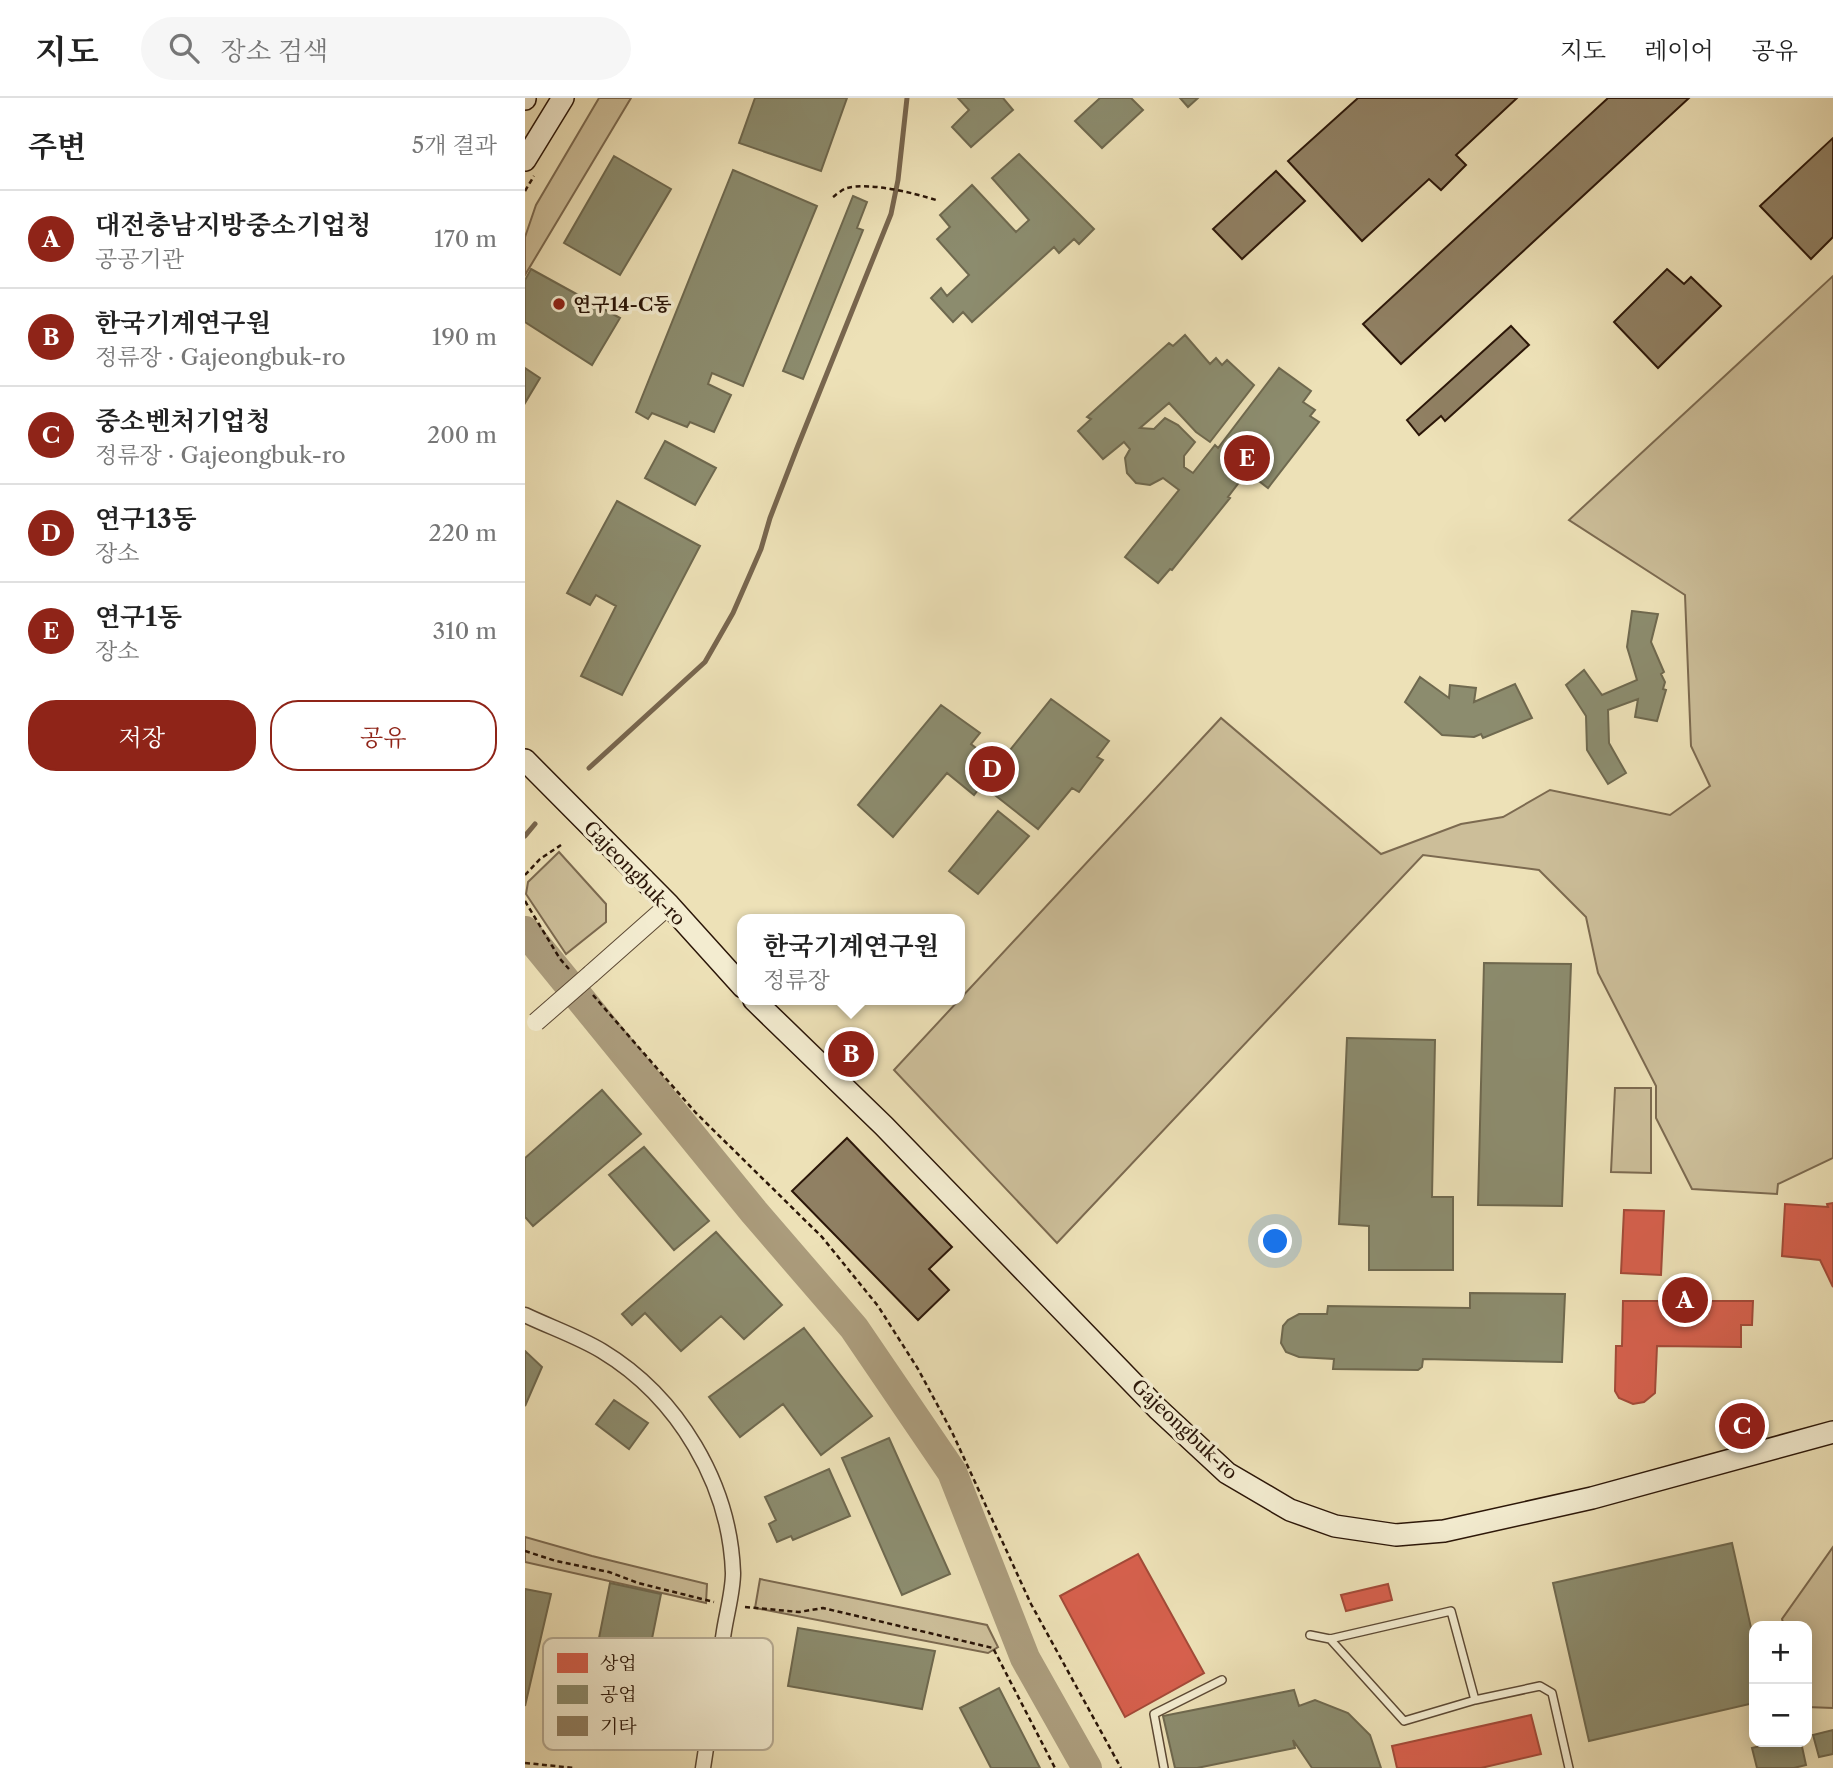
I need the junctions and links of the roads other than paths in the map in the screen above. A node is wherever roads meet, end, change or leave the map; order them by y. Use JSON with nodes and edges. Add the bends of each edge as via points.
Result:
{"nodes":[{"id":1,"x":563,"y":98,"type":"edge"},
{"id":2,"x":525,"y":160,"type":"edge"},
{"id":3,"x":525,"y":760,"type":"edge"},
{"id":4,"x":669,"y":905,"type":"junction"},
{"id":5,"x":737,"y":980,"type":"edge"},
{"id":6,"x":759,"y":1005,"type":"edge"},
{"id":7,"x":530,"y":1026,"type":"edge"},
{"id":8,"x":525,"y":1315,"type":"edge"},
{"id":9,"x":1833,"y":1432,"type":"edge"},
{"id":10,"x":1310,"y":1635,"type":"dead end"},
{"id":11,"x":723,"y":1638,"type":"edge"},
{"id":12,"x":1330,"y":1639,"type":"junction"},
{"id":13,"x":1221,"y":1680,"type":"dead end"},
{"id":14,"x":1475,"y":1700,"type":"junction"},
{"id":15,"x":706,"y":1750,"type":"edge"},
{"id":16,"x":703,"y":1768,"type":"edge"},
{"id":17,"x":1164,"y":1768,"type":"edge"},
{"id":18,"x":1569,"y":1768,"type":"edge"}],
"edges":[{"from":1,"to":2,"type":"main road"},
{"from":3,"to":4,"type":"main road","name":"Gajeongbuk-ro"},
{"from":4,"to":5,"type":"main road","name":"Gajeongbuk-ro"},
{"from":4,"to":7,"type":"street","bridge":true},
{"from":6,"to":9,"type":"main road","name":"Gajeongbuk-ro","via":[[884,1126],[1159,1409],[1227,1473],[1290,1510],[1335,1525],[1396,1535],[1444,1531],[1593,1498]]},
{"from":8,"to":11,"type":"street","via":[[602,1351],[645,1385],[675,1417],[703,1459],[718,1493],[733,1574]]},
{"from":10,"to":12,"type":"lane"},
{"from":12,"to":14,"type":"lane","via":[[1404,1720]]},
{"from":12,"to":14,"type":"lane","via":[[1451,1611]]},
{"from":13,"to":17,"type":"lane","via":[[1154,1714]]},
{"from":14,"to":18,"type":"lane","via":[[1540,1686],[1552,1693]]},
{"from":15,"to":16,"type":"street"}]}
